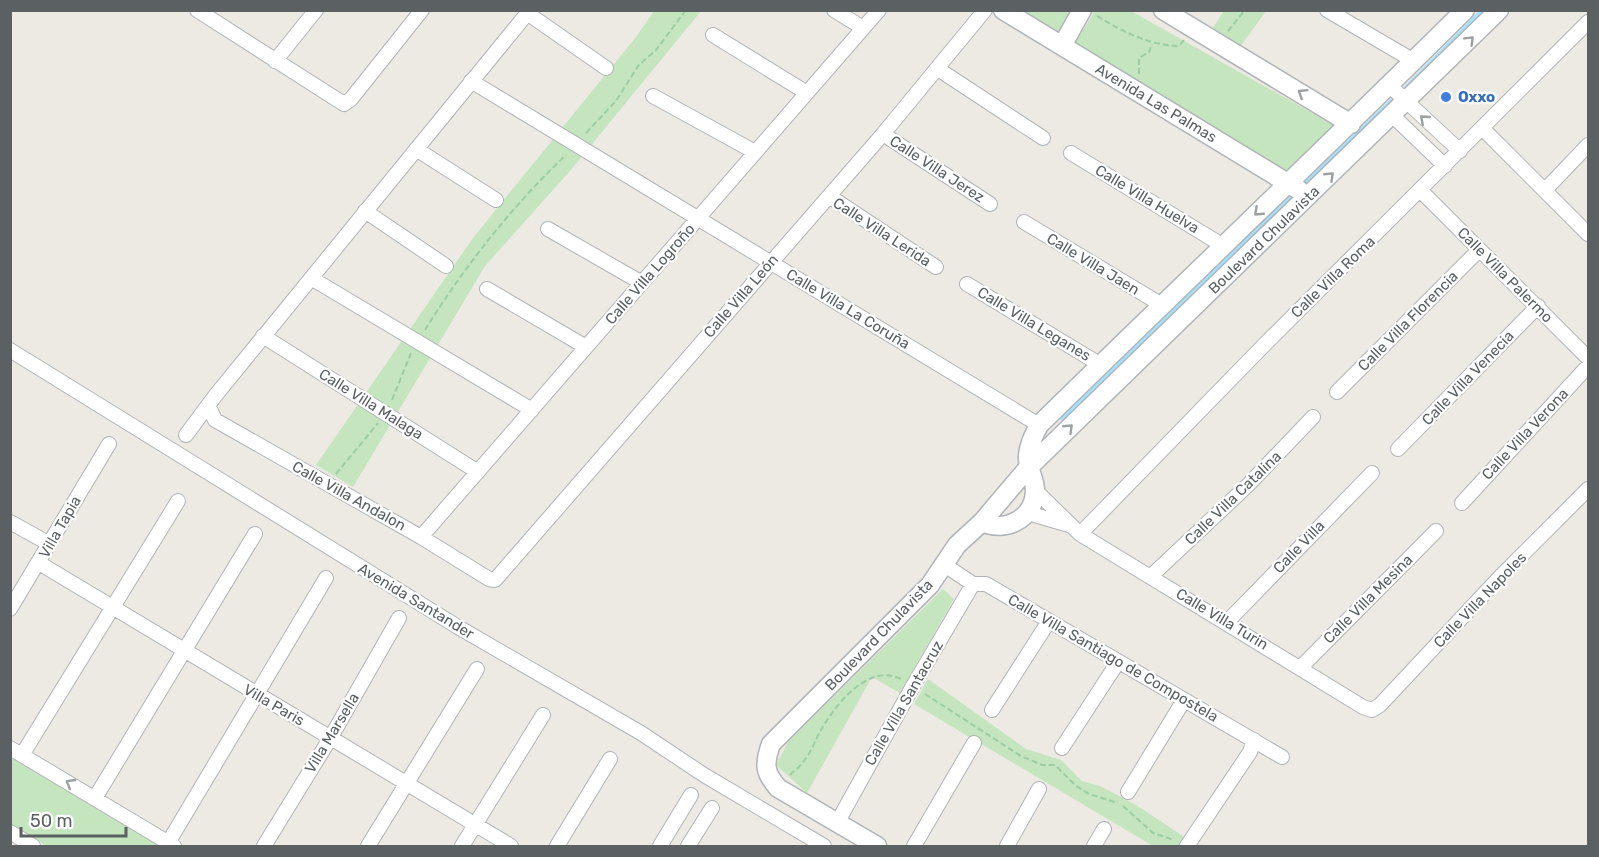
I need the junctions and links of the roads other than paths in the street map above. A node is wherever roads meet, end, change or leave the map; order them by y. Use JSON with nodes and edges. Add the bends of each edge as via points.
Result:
{"nodes":[{"id":1,"x":316,"y":10,"type":"edge"},
{"id":2,"x":422,"y":10,"type":"edge"},
{"id":3,"x":834,"y":10,"type":"edge"},
{"id":4,"x":879,"y":10,"type":"edge"},
{"id":5,"x":985,"y":10,"type":"edge"},
{"id":6,"x":1003,"y":10,"type":"edge"},
{"id":7,"x":1163,"y":10,"type":"edge"},
{"id":8,"x":1327,"y":10,"type":"edge"},
{"id":9,"x":1465,"y":10,"type":"edge"},
{"id":10,"x":1499,"y":10,"type":"edge"},
{"id":11,"x":199,"y":11,"type":"edge"},
{"id":12,"x":528,"y":12,"type":"edge"},
{"id":13,"x":1089,"y":13,"type":"edge"},
{"id":14,"x":1588,"y":22,"type":"edge"},
{"id":15,"x":863,"y":28,"type":"junction"},
{"id":16,"x":713,"y":35,"type":"dead end"},
{"id":17,"x":1062,"y":46,"type":"junction"},
{"id":18,"x":1414,"y":60,"type":"junction"},
{"id":19,"x":275,"y":62,"type":"junction"},
{"id":20,"x":606,"y":68,"type":"dead end"},
{"id":21,"x":938,"y":69,"type":"junction"},
{"id":22,"x":471,"y":81,"type":"junction"},
{"id":23,"x":1390,"y":86,"type":"junction"},
{"id":24,"x":807,"y":93,"type":"junction"},
{"id":25,"x":653,"y":96,"type":"dead end"},
{"id":26,"x":1406,"y":103,"type":"junction"},
{"id":27,"x":1393,"y":116,"type":"junction"},
{"id":28,"x":1351,"y":124,"type":"junction"},
{"id":29,"x":1483,"y":129,"type":"junction"},
{"id":30,"x":883,"y":134,"type":"junction"},
{"id":31,"x":1043,"y":138,"type":"dead end"},
{"id":32,"x":1588,"y":145,"type":"edge"},
{"id":33,"x":416,"y":149,"type":"junction"},
{"id":34,"x":1460,"y":151,"type":"junction"},
{"id":35,"x":755,"y":152,"type":"junction"},
{"id":36,"x":1071,"y":153,"type":"dead end"},
{"id":37,"x":1445,"y":166,"type":"junction"},
{"id":38,"x":1289,"y":184,"type":"junction"},
{"id":39,"x":1545,"y":190,"type":"junction"},
{"id":40,"x":1421,"y":191,"type":"junction"},
{"id":41,"x":829,"y":196,"type":"junction"},
{"id":42,"x":1309,"y":196,"type":"junction"},
{"id":43,"x":496,"y":200,"type":"dead end"},
{"id":44,"x":990,"y":204,"type":"dead end"},
{"id":45,"x":365,"y":211,"type":"junction"},
{"id":46,"x":698,"y":218,"type":"junction"},
{"id":47,"x":1024,"y":222,"type":"dead end"},
{"id":48,"x":548,"y":229,"type":"dead end"},
{"id":49,"x":1588,"y":234,"type":"edge"},
{"id":50,"x":1222,"y":245,"type":"junction"},
{"id":51,"x":1479,"y":250,"type":"junction"},
{"id":52,"x":770,"y":262,"type":"junction"},
{"id":53,"x":446,"y":266,"type":"dead end"},
{"id":54,"x":936,"y":267,"type":"dead end"},
{"id":55,"x":311,"y":278,"type":"junction"},
{"id":56,"x":642,"y":283,"type":"junction"},
{"id":57,"x":967,"y":284,"type":"dead end"},
{"id":58,"x":488,"y":289,"type":"dead end"},
{"id":59,"x":1162,"y":305,"type":"junction"},
{"id":60,"x":1538,"y":306,"type":"junction"},
{"id":61,"x":263,"y":336,"type":"junction"},
{"id":62,"x":586,"y":347,"type":"junction"},
{"id":63,"x":10,"y":350,"type":"edge"},
{"id":64,"x":1588,"y":358,"type":"edge"},
{"id":65,"x":1101,"y":365,"type":"junction"},
{"id":66,"x":1588,"y":366,"type":"edge"},
{"id":67,"x":1337,"y":392,"type":"dead end"},
{"id":68,"x":209,"y":407,"type":"junction"},
{"id":69,"x":532,"y":410,"type":"junction"},
{"id":70,"x":1313,"y":417,"type":"dead end"},
{"id":71,"x":1039,"y":425,"type":"junction"},
{"id":72,"x":186,"y":435,"type":"dead end"},
{"id":73,"x":109,"y":444,"type":"dead end"},
{"id":74,"x":1398,"y":449,"type":"dead end"},
{"id":75,"x":1027,"y":469,"type":"junction"},
{"id":76,"x":478,"y":472,"type":"junction"},
{"id":77,"x":1372,"y":472,"type":"dead end"},
{"id":78,"x":1588,"y":489,"type":"edge"},
{"id":79,"x":1035,"y":490,"type":"junction"},
{"id":80,"x":178,"y":501,"type":"dead end"},
{"id":81,"x":1462,"y":503,"type":"dead end"},
{"id":82,"x":1028,"y":513,"type":"junction"},
{"id":83,"x":10,"y":522,"type":"edge"},
{"id":84,"x":982,"y":522,"type":"junction"},
{"id":85,"x":1076,"y":530,"type":"junction"},
{"id":86,"x":1436,"y":531,"type":"dead end"},
{"id":87,"x":255,"y":534,"type":"dead end"},
{"id":88,"x":422,"y":537,"type":"junction"},
{"id":89,"x":48,"y":543,"type":"junction"},
{"id":90,"x":39,"y":563,"type":"junction"},
{"id":91,"x":944,"y":564,"type":"junction"},
{"id":92,"x":1150,"y":577,"type":"junction"},
{"id":93,"x":326,"y":578,"type":"dead end"},
{"id":94,"x":495,"y":580,"type":"joint"},
{"id":95,"x":973,"y":584,"type":"junction"},
{"id":96,"x":113,"y":608,"type":"junction"},
{"id":97,"x":10,"y":609,"type":"edge"},
{"id":98,"x":399,"y":618,"type":"dead end"},
{"id":99,"x":1049,"y":621,"type":"junction"},
{"id":100,"x":1227,"y":622,"type":"junction"},
{"id":101,"x":184,"y":651,"type":"junction"},
{"id":102,"x":1118,"y":662,"type":"junction"},
{"id":103,"x":1301,"y":667,"type":"junction"},
{"id":104,"x":477,"y":669,"type":"dead end"},
{"id":105,"x":255,"y":694,"type":"junction"},
{"id":106,"x":1184,"y":700,"type":"junction"},
{"id":107,"x":993,"y":710,"type":"dead end"},
{"id":108,"x":1372,"y":710,"type":"joint"},
{"id":109,"x":543,"y":715,"type":"dead end"},
{"id":110,"x":331,"y":737,"type":"junction"},
{"id":111,"x":1254,"y":740,"type":"junction"},
{"id":112,"x":974,"y":743,"type":"dead end"},
{"id":113,"x":1062,"y":748,"type":"dead end"},
{"id":114,"x":16,"y":751,"type":"edge"},
{"id":115,"x":1282,"y":757,"type":"dead end"},
{"id":116,"x":610,"y":759,"type":"dead end"},
{"id":117,"x":408,"y":783,"type":"junction"},
{"id":118,"x":1039,"y":789,"type":"dead end"},
{"id":119,"x":1128,"y":792,"type":"dead end"},
{"id":120,"x":691,"y":795,"type":"dead end"},
{"id":121,"x":95,"y":798,"type":"junction"},
{"id":122,"x":712,"y":808,"type":"dead end"},
{"id":123,"x":837,"y":823,"type":"junction"},
{"id":124,"x":475,"y":825,"type":"junction"},
{"id":125,"x":1104,"y":829,"type":"dead end"},
{"id":126,"x":10,"y":832,"type":"edge"},
{"id":127,"x":171,"y":845,"type":"edge"},
{"id":128,"x":33,"y":846,"type":"edge"},
{"id":129,"x":264,"y":846,"type":"edge"},
{"id":130,"x":368,"y":846,"type":"edge"},
{"id":131,"x":462,"y":846,"type":"edge"},
{"id":132,"x":511,"y":846,"type":"edge"},
{"id":133,"x":556,"y":846,"type":"edge"},
{"id":134,"x":660,"y":846,"type":"edge"},
{"id":135,"x":688,"y":846,"type":"edge"},
{"id":136,"x":824,"y":846,"type":"edge"},
{"id":137,"x":877,"y":846,"type":"edge"},
{"id":138,"x":914,"y":846,"type":"edge"},
{"id":139,"x":1006,"y":846,"type":"edge"},
{"id":140,"x":1094,"y":846,"type":"edge"},
{"id":141,"x":1187,"y":846,"type":"edge"}],
"edges":[{"from":1,"to":19,"type":"street"},
{"from":2,"to":19,"type":"street","via":[[344,104]]},
{"from":3,"to":15,"type":"street"},
{"from":4,"to":15,"type":"street","name":"Calle Villa Logroño"},
{"from":5,"to":21,"type":"street","name":"Calle Villa León"},
{"from":6,"to":17,"type":"street","name":"Avenida Las Palmas"},
{"from":28,"to":7,"type":"street","one_way":true},
{"from":8,"to":18,"type":"street"},
{"from":9,"to":18,"type":"street","name":"Boulevard Chulavista"},
{"from":26,"to":10,"type":"street","name":"Boulevard Chulavista","one_way":true},
{"from":11,"to":19,"type":"street"},
{"from":12,"to":20,"type":"street"},
{"from":12,"to":22,"type":"street"},
{"from":13,"to":17,"type":"street"},
{"from":14,"to":29,"type":"street","name":"Calle Villa Roma"},
{"from":15,"to":24,"type":"street","name":"Calle Villa Logroño"},
{"from":16,"to":24,"type":"street"},
{"from":17,"to":38,"type":"street","name":"Avenida Las Palmas"},
{"from":18,"to":23,"type":"street","name":"Boulevard Chulavista"},
{"from":21,"to":30,"type":"street","name":"Calle Villa León"},
{"from":21,"to":31,"type":"street"},
{"from":22,"to":33,"type":"street"},
{"from":22,"to":46,"type":"street","name":"Calle Villa La Coruña"},
{"from":23,"to":26,"type":"street"},
{"from":23,"to":28,"type":"street","name":"Boulevard Chulavista"},
{"from":24,"to":35,"type":"street","name":"Calle Villa Logroño"},
{"from":25,"to":35,"type":"street"},
{"from":26,"to":27,"type":"street","name":"Boulevard Chulavista"},
{"from":34,"to":26,"type":"street","one_way":true},
{"from":27,"to":37,"type":"street"},
{"from":42,"to":27,"type":"street","name":"Boulevard Chulavista","one_way":true},
{"from":28,"to":38,"type":"street","name":"Boulevard Chulavista"},
{"from":29,"to":34,"type":"street","name":"Calle Villa Roma"},
{"from":29,"to":39,"type":"street"},
{"from":30,"to":41,"type":"street","name":"Calle Villa León"},
{"from":30,"to":44,"type":"street","name":"Calle Villa Jerez"},
{"from":32,"to":39,"type":"street"},
{"from":33,"to":43,"type":"street"},
{"from":33,"to":45,"type":"street"},
{"from":34,"to":37,"type":"street","name":"Calle Villa Roma"},
{"from":35,"to":46,"type":"street","name":"Calle Villa Logroño"},
{"from":36,"to":50,"type":"street","name":"Calle Villa Huelva"},
{"from":37,"to":40,"type":"street","name":"Calle Villa Roma"},
{"from":38,"to":42,"type":"street","name":"Avenida Las Palmas"},
{"from":38,"to":50,"type":"street","name":"Boulevard Chulavista","one_way":true},
{"from":39,"to":49,"type":"street"},
{"from":40,"to":51,"type":"street","name":"Calle Villa Palermo"},
{"from":40,"to":85,"type":"street","name":"Calle Villa Roma"},
{"from":41,"to":52,"type":"street","name":"Calle Villa León"},
{"from":41,"to":54,"type":"street","name":"Calle Villa Lerida"},
{"from":75,"to":42,"type":"street","name":"Boulevard Chulavista","one_way":true},
{"from":45,"to":53,"type":"street"},
{"from":45,"to":55,"type":"street"},
{"from":46,"to":52,"type":"street","name":"Calle Villa La Coruña"},
{"from":46,"to":56,"type":"street","name":"Calle Villa Logroño"},
{"from":47,"to":59,"type":"street","name":"Calle Villa Jaen"},
{"from":48,"to":56,"type":"street"},
{"from":50,"to":59,"type":"street","name":"Boulevard Chulavista"},
{"from":51,"to":60,"type":"street","name":"Calle Villa Palermo"},
{"from":51,"to":67,"type":"street","name":"Calle Villa Florencia"},
{"from":52,"to":71,"type":"street","name":"Calle Villa La Coruña"},
{"from":52,"to":94,"type":"street","name":"Calle Villa León"},
{"from":55,"to":61,"type":"street"},
{"from":55,"to":69,"type":"street"},
{"from":56,"to":62,"type":"street","name":"Calle Villa Logroño"},
{"from":57,"to":65,"type":"street","name":"Calle Villa Leganes"},
{"from":58,"to":62,"type":"street"},
{"from":59,"to":65,"type":"street","name":"Boulevard Chulavista"},
{"from":60,"to":64,"type":"street","name":"Calle Villa Palermo"},
{"from":60,"to":74,"type":"street","name":"Calle Villa Venecia"},
{"from":61,"to":68,"type":"street"},
{"from":61,"to":76,"type":"street","name":"Calle Villa Malaga"},
{"from":62,"to":69,"type":"street","name":"Calle Villa Logroño"},
{"from":63,"to":136,"type":"street","name":"Avenida Santander","via":[[458,627],[641,732],[704,775]]},
{"from":65,"to":71,"type":"street","name":"Boulevard Chulavista"},
{"from":66,"to":81,"type":"street","name":"Calle Villa Verona"},
{"from":68,"to":72,"type":"street"},
{"from":68,"to":88,"type":"street","name":"Calle Villa Andalon","via":[[215,420]]},
{"from":69,"to":76,"type":"street","name":"Calle Villa Logroño"},
{"from":70,"to":92,"type":"street","name":"Calle Villa Catalina"},
{"from":71,"to":75,"type":"street","name":"Boulevard Chulavista","via":[[1028,452]]},
{"from":73,"to":89,"type":"street","name":"Villa Tapia"},
{"from":75,"to":79,"type":"street"},
{"from":75,"to":84,"type":"street","name":"Boulevard Chulavista"},
{"from":76,"to":88,"type":"street","name":"Calle Villa Logroño"},
{"from":77,"to":100,"type":"street","name":"Calle Villa"},
{"from":78,"to":108,"type":"street","name":"Calle Villa Napoles"},
{"from":79,"to":82,"type":"street"},
{"from":79,"to":85,"type":"street","name":"Calle Villa Turin"},
{"from":80,"to":96,"type":"street"},
{"from":82,"to":84,"type":"street","via":[[1003,526]]},
{"from":82,"to":85,"type":"street","name":"Calle Villa Turin"},
{"from":83,"to":89,"type":"street"},
{"from":84,"to":91,"type":"street","name":"Boulevard Chulavista","via":[[957,545]]},
{"from":85,"to":92,"type":"street","name":"Calle Villa Turin"},
{"from":86,"to":103,"type":"street","name":"Calle Villa Mesina"},
{"from":87,"to":101,"type":"street"},
{"from":88,"to":94,"type":"street","name":"Calle Villa Andalon"},
{"from":89,"to":90,"type":"street","name":"Villa Tapia"},
{"from":90,"to":96,"type":"street","name":"Villa Paris"},
{"from":90,"to":97,"type":"street","name":"Villa Tapia"},
{"from":91,"to":95,"type":"street","name":"Calle Villa Santiago de Compostela"},
{"from":91,"to":123,"type":"street","name":"Boulevard Chulavista","via":[[930,585],[771,744],[764,763],[767,776],[777,788]]},
{"from":92,"to":100,"type":"street","name":"Calle Villa Turin"},
{"from":93,"to":105,"type":"street"},
{"from":95,"to":99,"type":"street","name":"Calle Villa Santiago de Compostela","via":[[986,584]]},
{"from":95,"to":123,"type":"street","name":"Calle Villa Santacruz"},
{"from":96,"to":101,"type":"street","name":"Villa Paris"},
{"from":96,"to":114,"type":"street"},
{"from":98,"to":110,"type":"street","name":"Villa Marsella"},
{"from":99,"to":102,"type":"street","name":"Calle Villa Santiago de Compostela"},
{"from":99,"to":107,"type":"street"},
{"from":100,"to":103,"type":"street","name":"Calle Villa Turin"},
{"from":101,"to":105,"type":"street","name":"Villa Paris"},
{"from":101,"to":121,"type":"street"},
{"from":102,"to":106,"type":"street","name":"Calle Villa Santiago de Compostela"},
{"from":102,"to":113,"type":"street"},
{"from":103,"to":108,"type":"street","name":"Calle Villa Turin"},
{"from":104,"to":117,"type":"street"},
{"from":105,"to":110,"type":"street","name":"Villa Paris"},
{"from":105,"to":127,"type":"street"},
{"from":106,"to":111,"type":"street","name":"Calle Villa Santiago de Compostela"},
{"from":106,"to":119,"type":"street"},
{"from":109,"to":124,"type":"street"},
{"from":110,"to":117,"type":"street","name":"Villa Paris"},
{"from":110,"to":129,"type":"street","name":"Villa Marsella"},
{"from":111,"to":115,"type":"street","name":"Calle Villa Santiago de Compostela"},
{"from":111,"to":141,"type":"street","via":[[1250,752]]},
{"from":112,"to":138,"type":"street"},
{"from":121,"to":114,"type":"street","one_way":true},
{"from":116,"to":133,"type":"street"},
{"from":117,"to":124,"type":"street","name":"Villa Paris"},
{"from":117,"to":130,"type":"street"},
{"from":118,"to":139,"type":"street"},
{"from":120,"to":134,"type":"street"},
{"from":121,"to":127,"type":"street"},
{"from":122,"to":135,"type":"street"},
{"from":123,"to":137,"type":"street"},
{"from":124,"to":131,"type":"street"},
{"from":124,"to":132,"type":"street","name":"Villa Paris"},
{"from":125,"to":140,"type":"street"},
{"from":126,"to":128,"type":"street"}]}
